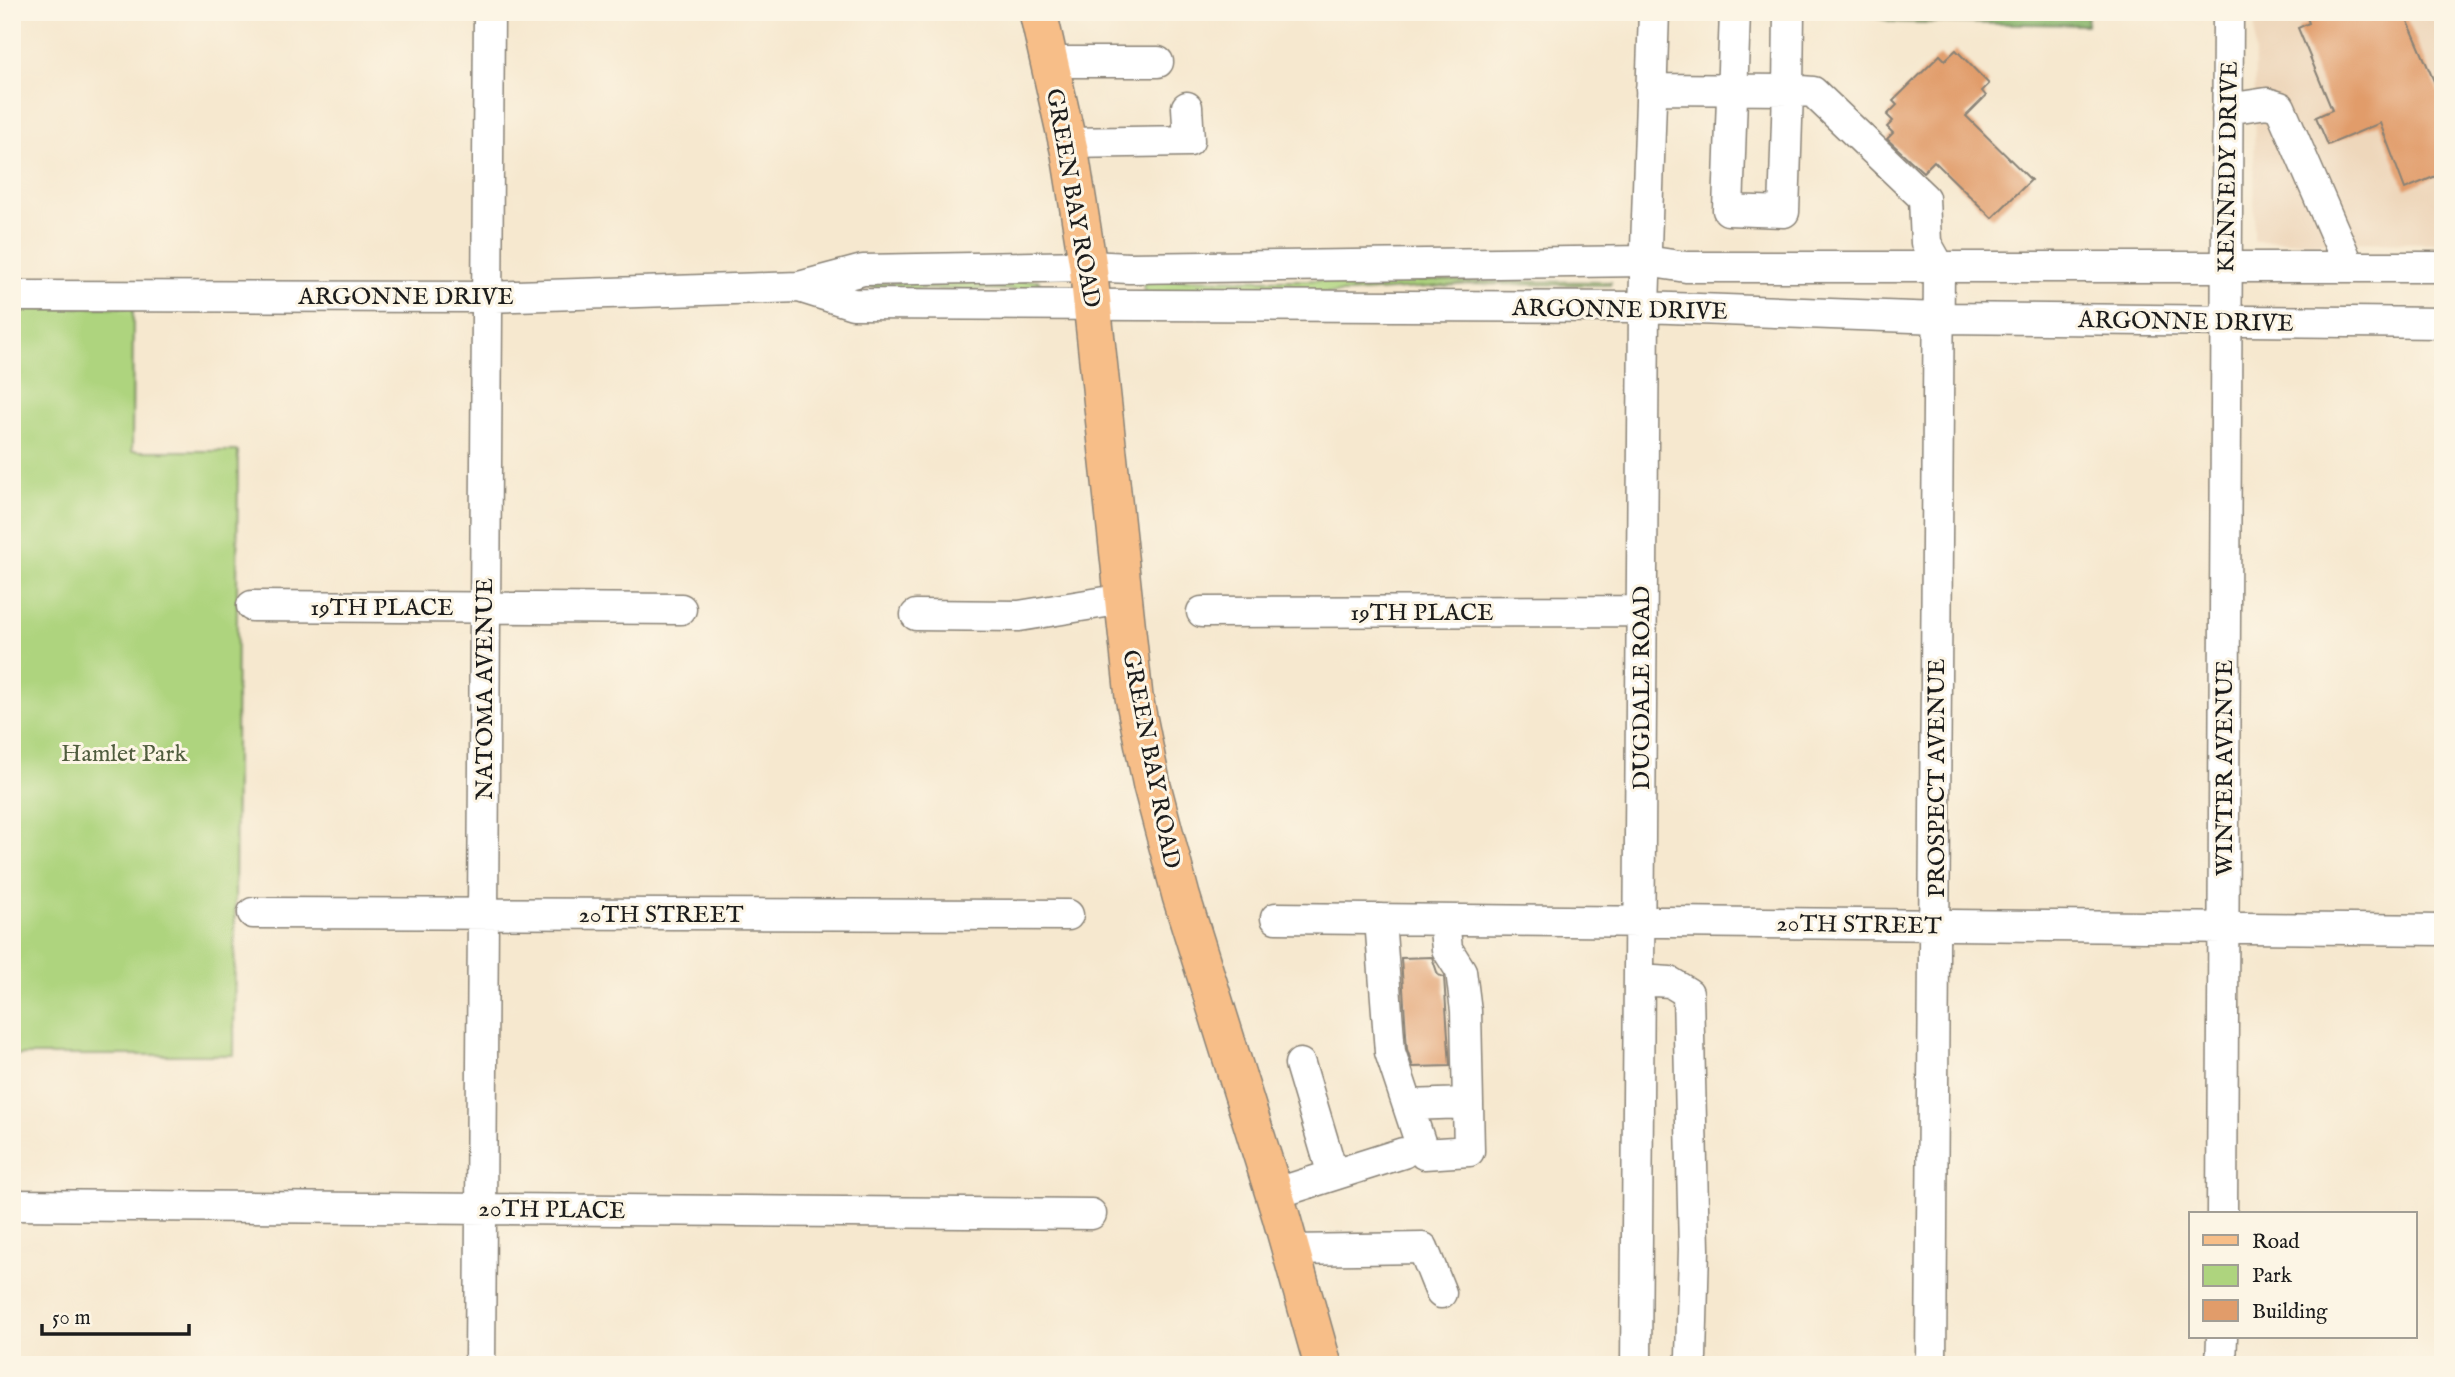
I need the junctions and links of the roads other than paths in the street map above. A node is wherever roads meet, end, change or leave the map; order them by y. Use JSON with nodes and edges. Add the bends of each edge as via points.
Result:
{"nodes":[{"id":1,"x":488,"y":12,"type":"edge"},
{"id":2,"x":1038,"y":12,"type":"edge"},
{"id":3,"x":1654,"y":12,"type":"edge"},
{"id":4,"x":1735,"y":12,"type":"edge"},
{"id":5,"x":1789,"y":12,"type":"edge"},
{"id":6,"x":2228,"y":12,"type":"edge"},
{"id":7,"x":1050,"y":62,"type":"junction"},
{"id":8,"x":1158,"y":62,"type":"dead end"},
{"id":9,"x":1651,"y":89,"type":"junction"},
{"id":10,"x":1732,"y":90,"type":"junction"},
{"id":11,"x":1788,"y":90,"type":"junction"},
{"id":12,"x":1187,"y":107,"type":"dead end"},
{"id":13,"x":2227,"y":109,"type":"junction"},
{"id":14,"x":1068,"y":143,"type":"junction"},
{"id":15,"x":1646,"y":261,"type":"junction"},
{"id":16,"x":2226,"y":265,"type":"junction"},
{"id":17,"x":1088,"y":266,"type":"junction"},
{"id":18,"x":1940,"y":266,"type":"junction"},
{"id":19,"x":2349,"y":266,"type":"junction"},
{"id":20,"x":2443,"y":267,"type":"edge"},
{"id":21,"x":799,"y":287,"type":"junction"},
{"id":22,"x":12,"y":296,"type":"edge"},
{"id":23,"x":487,"y":297,"type":"junction"},
{"id":24,"x":1094,"y":304,"type":"junction"},
{"id":25,"x":1644,"y":307,"type":"junction"},
{"id":26,"x":1939,"y":318,"type":"junction"},
{"id":27,"x":2226,"y":322,"type":"junction"},
{"id":28,"x":2443,"y":323,"type":"edge"},
{"id":29,"x":1124,"y":599,"type":"junction"},
{"id":30,"x":252,"y":606,"type":"dead end"},
{"id":31,"x":485,"y":608,"type":"junction"},
{"id":32,"x":681,"y":608,"type":"dead end"},
{"id":33,"x":1642,"y":611,"type":"junction"},
{"id":34,"x":1202,"y":612,"type":"dead end"},
{"id":35,"x":916,"y":615,"type":"dead end"},
{"id":36,"x":253,"y":913,"type":"dead end"},
{"id":37,"x":483,"y":914,"type":"junction"},
{"id":38,"x":1068,"y":915,"type":"dead end"},
{"id":39,"x":1276,"y":918,"type":"dead end"},
{"id":40,"x":1381,"y":919,"type":"junction"},
{"id":41,"x":1444,"y":920,"type":"junction"},
{"id":42,"x":1639,"y":922,"type":"junction"},
{"id":43,"x":1935,"y":925,"type":"junction"},
{"id":44,"x":2223,"y":928,"type":"junction"},
{"id":45,"x":2443,"y":930,"type":"edge"},
{"id":46,"x":1639,"y":980,"type":"junction"},
{"id":47,"x":1300,"y":1064,"type":"dead end"},
{"id":48,"x":1468,"y":1103,"type":"junction"},
{"id":49,"x":1408,"y":1105,"type":"junction"},
{"id":50,"x":1403,"y":1153,"type":"dead end"},
{"id":51,"x":1333,"y":1175,"type":"junction"},
{"id":52,"x":1274,"y":1194,"type":"junction"},
{"id":53,"x":12,"y":1205,"type":"edge"},
{"id":54,"x":481,"y":1209,"type":"junction"},
{"id":55,"x":2222,"y":1212,"type":"edge"},
{"id":56,"x":1091,"y":1214,"type":"dead end"},
{"id":57,"x":1291,"y":1250,"type":"junction"},
{"id":58,"x":1441,"y":1293,"type":"dead end"},
{"id":59,"x":2222,"y":1338,"type":"edge"},
{"id":60,"x":480,"y":1365,"type":"edge"},
{"id":61,"x":1323,"y":1365,"type":"edge"},
{"id":62,"x":1636,"y":1365,"type":"edge"},
{"id":63,"x":1688,"y":1365,"type":"edge"},
{"id":64,"x":1931,"y":1365,"type":"edge"},
{"id":65,"x":2221,"y":1365,"type":"edge"}],
"edges":[{"from":1,"to":23,"type":"street","name":"NATOMA AVENUE"},
{"from":2,"to":7,"type":"main road","name":"GREEN BAY ROAD"},
{"from":3,"to":9,"type":"street","name":"DUGDALE ROAD"},
{"from":4,"to":10,"type":"street"},
{"from":5,"to":11,"type":"street"},
{"from":6,"to":13,"type":"street","name":"KENNEDY DRIVE"},
{"from":7,"to":8,"type":"street"},
{"from":7,"to":14,"type":"main road","name":"GREEN BAY ROAD"},
{"from":9,"to":10,"type":"street"},
{"from":9,"to":15,"type":"street","name":"DUGDALE ROAD"},
{"from":10,"to":11,"type":"street"},
{"from":10,"to":11,"type":"street","via":[[1728,210],[1784,212]]},
{"from":11,"to":18,"type":"street","via":[[1813,92],[1924,198],[1926,243]]},
{"from":12,"to":14,"type":"street","via":[[1189,141]]},
{"from":13,"to":16,"type":"street","name":"KENNEDY DRIVE"},
{"from":13,"to":19,"type":"street","via":[[2267,103],[2280,107]]},
{"from":14,"to":17,"type":"main road","name":"GREEN BAY ROAD"},
{"from":15,"to":17,"type":"street","name":"ARGONNE DRIVE"},
{"from":15,"to":18,"type":"street","name":"ARGONNE DRIVE","via":[[1685,267]]},
{"from":15,"to":25,"type":"street","name":"DUGDALE ROAD"},
{"from":16,"to":18,"type":"street","name":"ARGONNE DRIVE"},
{"from":16,"to":19,"type":"street","name":"ARGONNE DRIVE"},
{"from":16,"to":27,"type":"street","name":"KENNEDY DRIVE"},
{"from":17,"to":21,"type":"street","name":"ARGONNE DRIVE","via":[[863,270]]},
{"from":17,"to":24,"type":"main road","name":"GREEN BAY ROAD"},
{"from":18,"to":26,"type":"street","name":"PROSPECT AVENUE"},
{"from":19,"to":20,"type":"street","name":"ARGONNE DRIVE"},
{"from":21,"to":23,"type":"street","name":"ARGONNE DRIVE"},
{"from":21,"to":24,"type":"street","name":"ARGONNE DRIVE","via":[[853,304]]},
{"from":22,"to":23,"type":"street","name":"ARGONNE DRIVE"},
{"from":23,"to":31,"type":"street","name":"NATOMA AVENUE"},
{"from":24,"to":25,"type":"street","name":"ARGONNE DRIVE"},
{"from":24,"to":29,"type":"main road","name":"GREEN BAY ROAD"},
{"from":25,"to":26,"type":"street","name":"ARGONNE DRIVE"},
{"from":25,"to":33,"type":"street","name":"DUGDALE ROAD"},
{"from":26,"to":27,"type":"street","name":"ARGONNE DRIVE"},
{"from":26,"to":43,"type":"street","name":"PROSPECT AVENUE"},
{"from":27,"to":28,"type":"street","name":"ARGONNE DRIVE"},
{"from":27,"to":44,"type":"street","name":"WINTER AVENUE"},
{"from":29,"to":35,"type":"street","via":[[1019,616]]},
{"from":29,"to":52,"type":"main road","name":"GREEN BAY ROAD","via":[[1134,697],[1152,786],[1176,879]]},
{"from":30,"to":31,"type":"street","name":"19TH PLACE"},
{"from":31,"to":32,"type":"street","name":"19TH PLACE"},
{"from":31,"to":37,"type":"street","name":"NATOMA AVENUE"},
{"from":33,"to":34,"type":"street","name":"19TH PLACE"},
{"from":33,"to":42,"type":"street","name":"DUGDALE ROAD"},
{"from":36,"to":37,"type":"street","name":"20TH STREET"},
{"from":37,"to":38,"type":"street","name":"20TH STREET"},
{"from":37,"to":54,"type":"street","name":"NATOMA AVENUE"},
{"from":39,"to":40,"type":"street","name":"20TH STREET"},
{"from":40,"to":41,"type":"street","name":"20TH STREET"},
{"from":40,"to":49,"type":"street","via":[[1390,1052]]},
{"from":41,"to":42,"type":"street","name":"20TH STREET"},
{"from":41,"to":48,"type":"street","via":[[1447,949],[1461,971]]},
{"from":42,"to":43,"type":"street","name":"20TH STREET"},
{"from":42,"to":46,"type":"street","name":"DUGDALE ROAD"},
{"from":43,"to":44,"type":"street","name":"20TH STREET"},
{"from":43,"to":64,"type":"street","name":"PROSPECT AVENUE"},
{"from":44,"to":45,"type":"street","name":"20TH STREET"},
{"from":44,"to":55,"type":"street","name":"WINTER AVENUE"},
{"from":46,"to":62,"type":"street","name":"DUGDALE ROAD"},
{"from":46,"to":63,"type":"street","via":[[1670,982],[1688,993],[1695,1249]]},
{"from":47,"to":51,"type":"street"},
{"from":48,"to":49,"type":"street"},
{"from":48,"to":49,"type":"street","via":[[1469,1151],[1424,1154]]},
{"from":50,"to":51,"type":"street"},
{"from":51,"to":52,"type":"street"},
{"from":52,"to":57,"type":"main road","name":"GREEN BAY ROAD"},
{"from":53,"to":54,"type":"street","name":"20TH PLACE"},
{"from":54,"to":56,"type":"street","name":"20TH PLACE"},
{"from":54,"to":60,"type":"street","name":"NATOMA AVENUE"},
{"from":57,"to":58,"type":"street","via":[[1423,1248]]},
{"from":57,"to":61,"type":"main road","name":"GREEN BAY ROAD"},
{"from":59,"to":65,"type":"street"}]}
